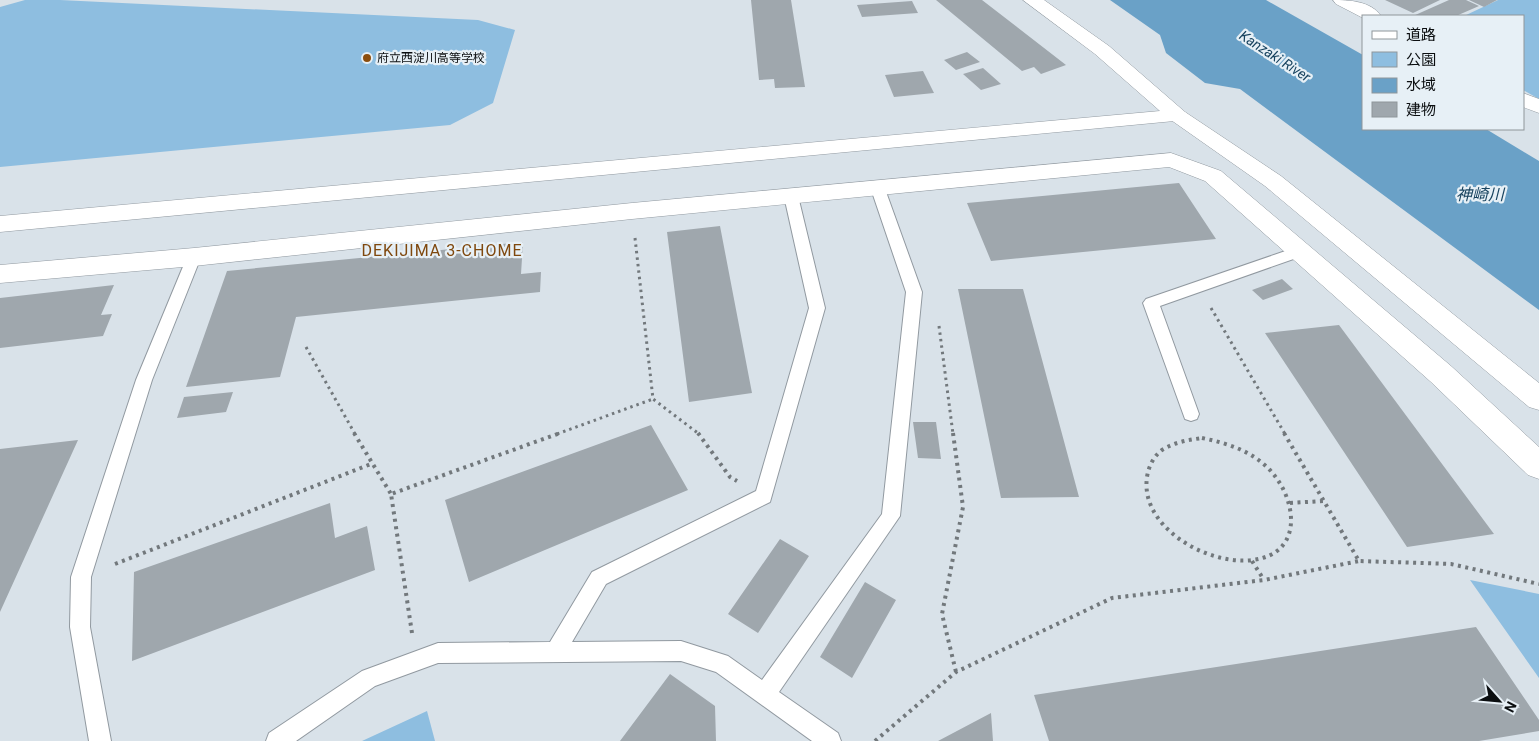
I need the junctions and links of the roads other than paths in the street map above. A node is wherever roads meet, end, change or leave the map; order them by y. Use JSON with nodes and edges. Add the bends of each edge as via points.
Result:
{"nodes":[{"id":1,"x":1032,"y":0,"type":"edge"},
{"id":2,"x":1342,"y":0,"type":"edge"},
{"id":3,"x":1370,"y":15,"type":"edge"},
{"id":4,"x":1524,"y":100,"type":"edge"},
{"id":5,"x":1539,"y":108,"type":"edge"},
{"id":6,"x":1178,"y":116,"type":"junction"},
{"id":7,"x":878,"y":189,"type":"junction"},
{"id":8,"x":791,"y":196,"type":"junction"},
{"id":9,"x":0,"y":224,"type":"edge"},
{"id":10,"x":1300,"y":251,"type":"junction"},
{"id":11,"x":194,"y":257,"type":"junction"},
{"id":12,"x":0,"y":274,"type":"edge"},
{"id":13,"x":1539,"y":399,"type":"edge"},
{"id":14,"x":1191,"y":414,"type":"dead end"},
{"id":15,"x":1539,"y":466,"type":"edge"},
{"id":16,"x":555,"y":652,"type":"junction"},
{"id":17,"x":765,"y":694,"type":"junction"},
{"id":18,"x":100,"y":741,"type":"edge"},
{"id":19,"x":277,"y":741,"type":"edge"},
{"id":20,"x":830,"y":741,"type":"edge"}],
"edges":[{"from":1,"to":6,"type":"street","via":[[1102,50]]},
{"from":2,"to":3,"type":"street"},
{"from":4,"to":5,"type":"street"},
{"from":6,"to":9,"type":"street"},
{"from":6,"to":13,"type":"street","via":[[1273,181]]},
{"from":7,"to":8,"type":"street"},
{"from":7,"to":10,"type":"street","via":[[1171,160],[1213,176]]},
{"from":7,"to":17,"type":"lane","via":[[914,292],[891,516]]},
{"from":8,"to":11,"type":"street"},
{"from":8,"to":16,"type":"lane","via":[[817,308],[764,496],[599,578]]},
{"from":10,"to":14,"type":"lane","via":[[1151,303]]},
{"from":10,"to":15,"type":"street","via":[[1441,374]]},
{"from":11,"to":12,"type":"street"},
{"from":11,"to":18,"type":"lane","via":[[144,380],[81,577],[80,627]]},
{"from":16,"to":17,"type":"lane","via":[[681,651],[721,663]]},
{"from":16,"to":19,"type":"lane","via":[[438,653],[369,678]]},
{"from":17,"to":20,"type":"lane"}]}
